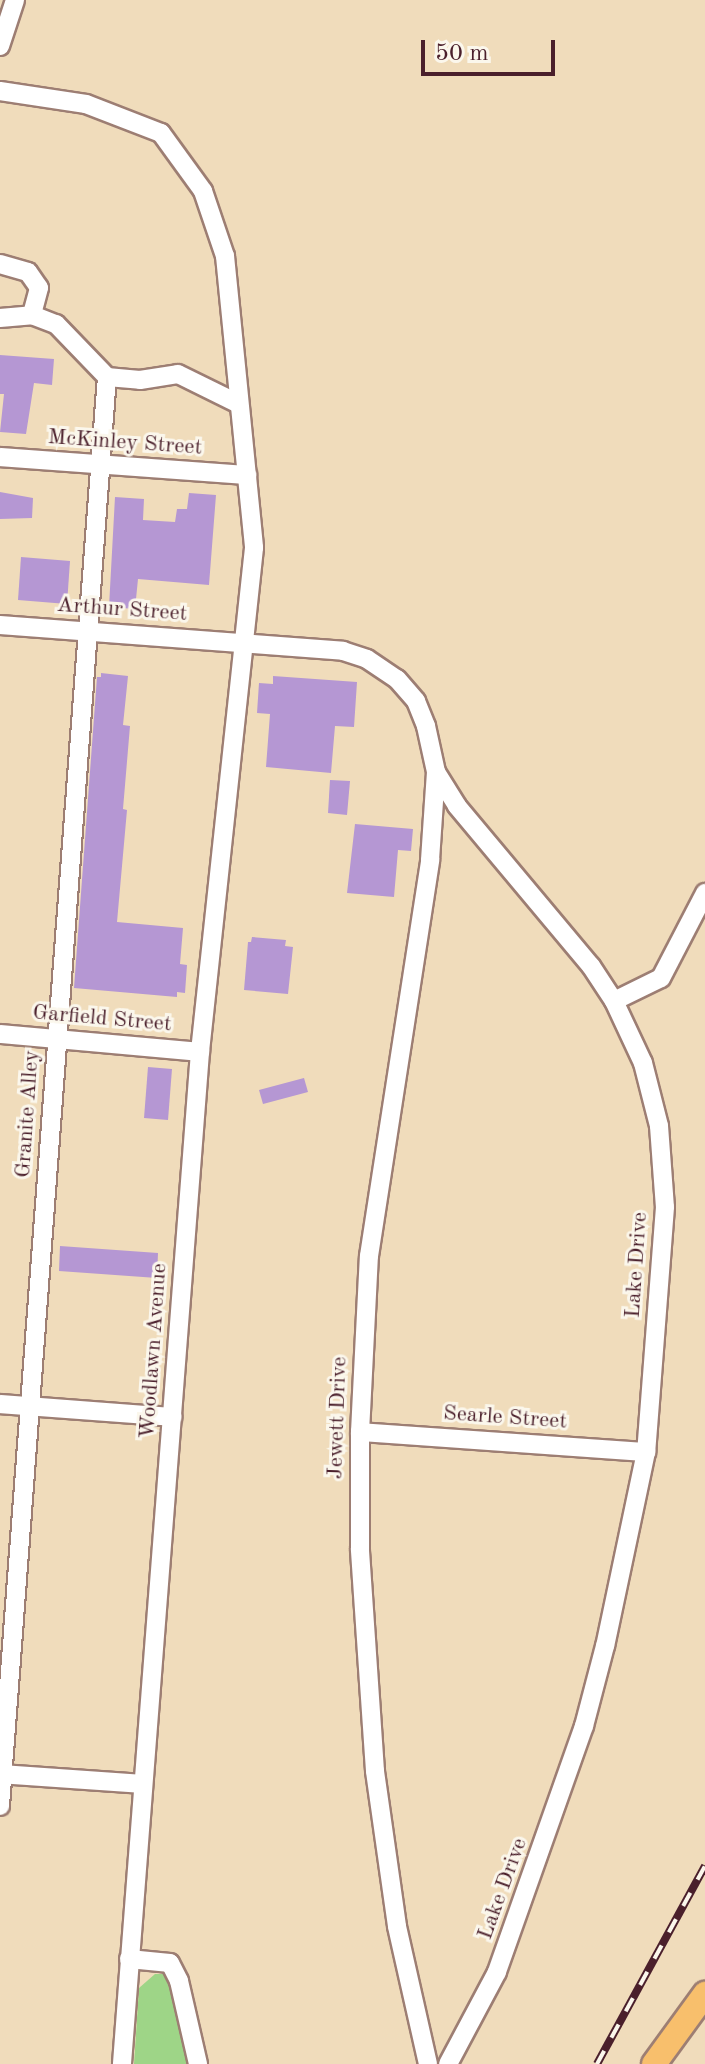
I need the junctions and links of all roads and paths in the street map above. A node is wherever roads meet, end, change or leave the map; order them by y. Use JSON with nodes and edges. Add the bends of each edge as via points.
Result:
{"nodes":[{"id":1,"x":15,"y":0,"type":"edge"},
{"id":2,"x":0,"y":46,"type":"edge"},
{"id":3,"x":0,"y":91,"type":"edge"},
{"id":4,"x":0,"y":264,"type":"edge"},
{"id":5,"x":32,"y":315,"type":"junction"},
{"id":6,"x":0,"y":318,"type":"edge"},
{"id":7,"x":107,"y":377,"type":"junction"},
{"id":8,"x":237,"y":403,"type":"junction"},
{"id":9,"x":0,"y":457,"type":"edge"},
{"id":10,"x":101,"y":465,"type":"junction"},
{"id":11,"x":247,"y":475,"type":"junction"},
{"id":12,"x":0,"y":625,"type":"edge"},
{"id":13,"x":87,"y":633,"type":"junction"},
{"id":14,"x":241,"y":642,"type":"junction"},
{"id":15,"x":436,"y":772,"type":"junction"},
{"id":16,"x":705,"y":893,"type":"edge"},
{"id":17,"x":614,"y":1001,"type":"junction"},
{"id":18,"x":0,"y":1034,"type":"edge"},
{"id":19,"x":58,"y":1039,"type":"junction"},
{"id":20,"x":200,"y":1052,"type":"junction"},
{"id":21,"x":0,"y":1404,"type":"edge"},
{"id":22,"x":31,"y":1407,"type":"junction"},
{"id":23,"x":173,"y":1417,"type":"junction"},
{"id":24,"x":360,"y":1432,"type":"junction"},
{"id":25,"x":646,"y":1452,"type":"junction"},
{"id":26,"x":1,"y":1774,"type":"edge"},
{"id":27,"x":142,"y":1784,"type":"junction"},
{"id":28,"x":0,"y":1806,"type":"edge"},
{"id":29,"x":129,"y":1959,"type":"junction"},
{"id":30,"x":705,"y":1994,"type":"edge"},
{"id":31,"x":122,"y":2064,"type":"edge"},
{"id":32,"x":198,"y":2064,"type":"edge"},
{"id":33,"x":428,"y":2064,"type":"edge"},
{"id":34,"x":448,"y":2064,"type":"edge"},
{"id":35,"x":654,"y":2064,"type":"edge"}],
"edges":[{"from":1,"to":2,"type":"street"},
{"from":3,"to":8,"type":"street","name":"Woodlawn Avenue","via":[[86,104],[161,133],[203,191],[216,223],[233,315]]},
{"from":4,"to":5,"type":"street","via":[[28,272],[39,288]]},
{"from":5,"to":6,"type":"street"},
{"from":5,"to":7,"type":"street","via":[[56,324]]},
{"from":7,"to":8,"type":"street","via":[[140,380],[178,374]]},
{"from":7,"to":10,"type":"street","name":"Granite Alley"},
{"from":8,"to":11,"type":"street","name":"Woodlawn Avenue"},
{"from":9,"to":10,"type":"street","name":"McKinley Street"},
{"from":10,"to":11,"type":"street","name":"McKinley Street"},
{"from":10,"to":13,"type":"street","name":"Granite Alley"},
{"from":11,"to":14,"type":"street","name":"Woodlawn Avenue","via":[[254,548]]},
{"from":12,"to":13,"type":"street","name":"Arthur Street"},
{"from":13,"to":14,"type":"street","name":"Arthur Street"},
{"from":13,"to":19,"type":"street","name":"Granite Alley"},
{"from":14,"to":15,"type":"street","name":"Lake Drive","via":[[343,651],[367,659],[397,679],[416,701]]},
{"from":14,"to":20,"type":"street","name":"Woodlawn Avenue"},
{"from":15,"to":17,"type":"street","name":"Lake Drive","via":[[467,819],[591,966]]},
{"from":15,"to":24,"type":"street","name":"Jewett Drive","via":[[430,860],[369,1256]]},
{"from":16,"to":17,"type":"street","via":[[661,978]]},
{"from":17,"to":25,"type":"street","name":"Lake Drive","via":[[643,1063],[663,1158],[664,1250]]},
{"from":18,"to":19,"type":"street","name":"Garfield Street"},
{"from":19,"to":20,"type":"street","name":"Garfield Street"},
{"from":19,"to":22,"type":"street","name":"Granite Alley"},
{"from":20,"to":23,"type":"street","name":"Woodlawn Avenue"},
{"from":21,"to":22,"type":"street"},
{"from":22,"to":23,"type":"street"},
{"from":22,"to":26,"type":"street","name":"Granite Alley"},
{"from":23,"to":27,"type":"street","name":"Woodlawn Avenue"},
{"from":24,"to":25,"type":"street","name":"Searle Street"},
{"from":24,"to":33,"type":"street","name":"Jewett Drive","via":[[360,1549],[375,1771],[397,1926]]},
{"from":25,"to":34,"type":"street","name":"Lake Drive","via":[[584,1726],[497,1972]]},
{"from":26,"to":27,"type":"street"},
{"from":26,"to":28,"type":"street","name":"Granite Alley"},
{"from":27,"to":29,"type":"street","name":"Woodlawn Avenue"},
{"from":29,"to":31,"type":"street","name":"Woodlawn Avenue"},
{"from":29,"to":32,"type":"street","via":[[170,1963]]},
{"from":30,"to":35,"type":"main road"}]}
